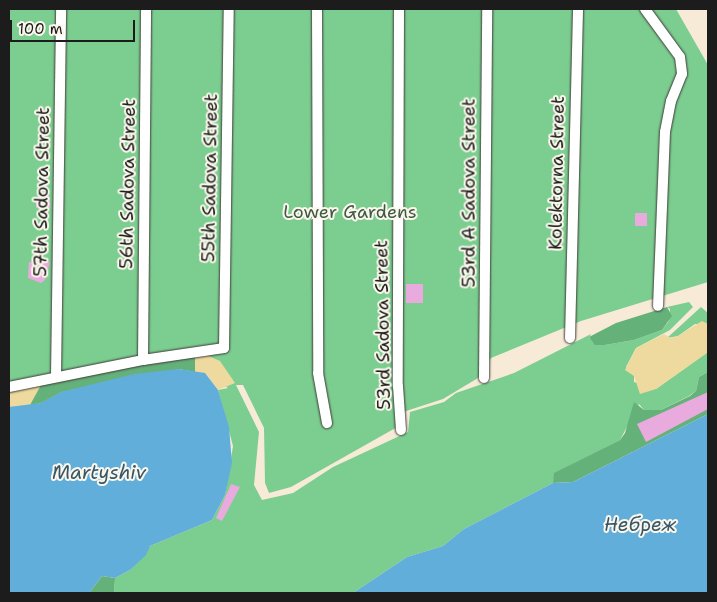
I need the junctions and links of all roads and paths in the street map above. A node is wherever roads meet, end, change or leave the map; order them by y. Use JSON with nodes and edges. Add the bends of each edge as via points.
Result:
{"nodes":[{"id":1,"x":61,"y":9,"type":"edge"},
{"id":2,"x":146,"y":9,"type":"edge"},
{"id":3,"x":229,"y":9,"type":"edge"},
{"id":4,"x":317,"y":9,"type":"edge"},
{"id":5,"x":400,"y":9,"type":"edge"},
{"id":6,"x":487,"y":9,"type":"edge"},
{"id":7,"x":578,"y":9,"type":"edge"},
{"id":8,"x":645,"y":9,"type":"edge"},
{"id":9,"x":658,"y":306,"type":"dead end"},
{"id":10,"x":570,"y":338,"type":"dead end"},
{"id":11,"x":143,"y":360,"type":"junction"},
{"id":12,"x":56,"y":376,"type":"junction"},
{"id":13,"x":484,"y":378,"type":"dead end"},
{"id":14,"x":9,"y":387,"type":"edge"},
{"id":15,"x":327,"y":423,"type":"dead end"},
{"id":16,"x":401,"y":430,"type":"dead end"}],
"edges":[{"from":1,"to":12,"type":"street","name":"57th Sadova Street"},
{"from":2,"to":11,"type":"street","name":"56th Sadova Street"},
{"from":3,"to":11,"type":"street","name":"55th Sadova Street","via":[[224,348]]},
{"from":4,"to":15,"type":"street","via":[[318,373]]},
{"from":5,"to":16,"type":"street","name":"53rd Sadova Street","via":[[398,367]]},
{"from":6,"to":13,"type":"street","name":"53rd A Sadova Street"},
{"from":7,"to":10,"type":"street","name":"Kolektorna Street"},
{"from":8,"to":9,"type":"street","via":[[680,58],[682,74],[671,101],[664,132]]},
{"from":11,"to":12,"type":"street"},
{"from":12,"to":14,"type":"street"}]}
